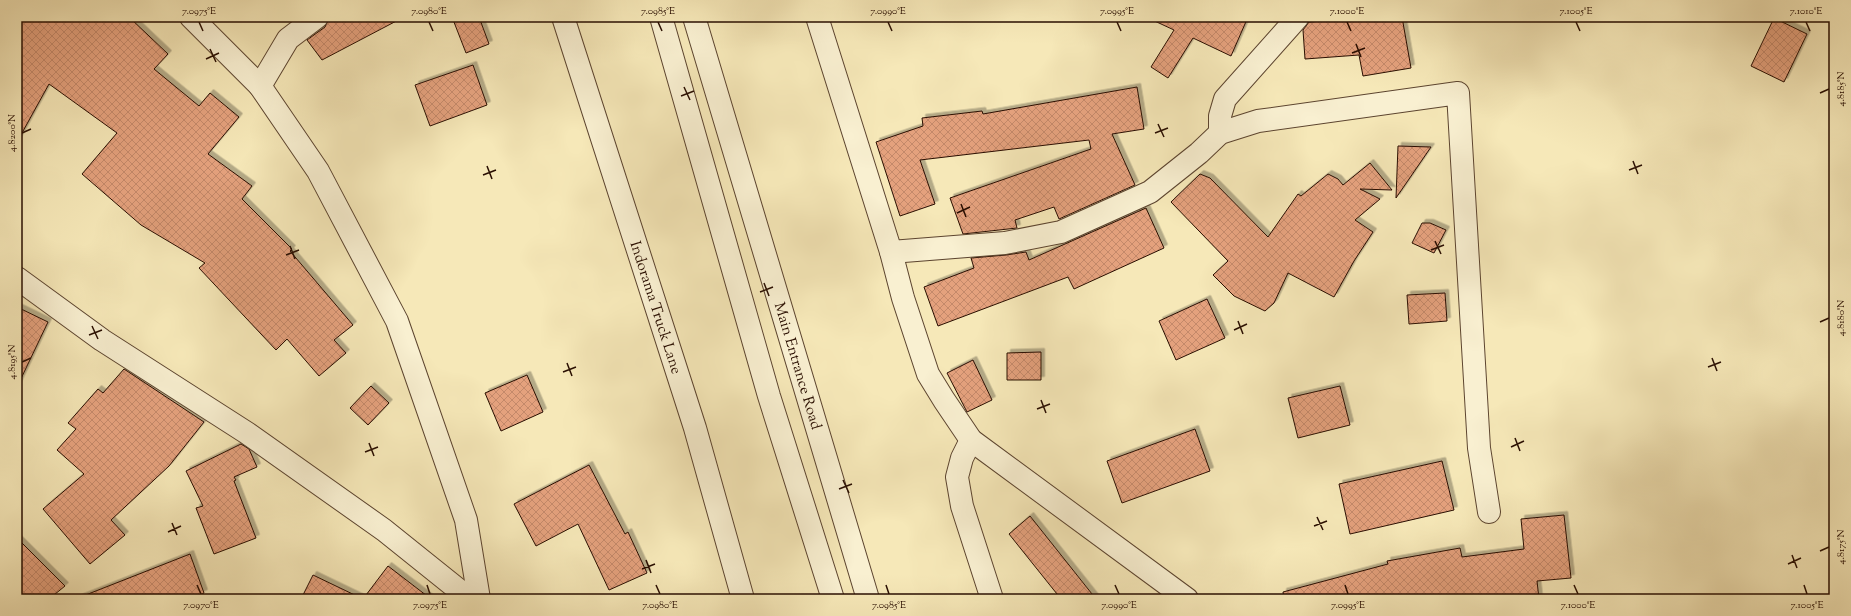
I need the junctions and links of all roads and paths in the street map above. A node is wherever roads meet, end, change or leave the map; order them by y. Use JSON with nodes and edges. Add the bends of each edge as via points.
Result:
{"nodes":[{"id":1,"x":191,"y":17,"type":"edge"},
{"id":2,"x":317,"y":17,"type":"edge"},
{"id":3,"x":563,"y":17,"type":"edge"},
{"id":4,"x":661,"y":17,"type":"edge"},
{"id":5,"x":694,"y":17,"type":"edge"},
{"id":6,"x":817,"y":17,"type":"edge"},
{"id":7,"x":1298,"y":17,"type":"edge"},
{"id":8,"x":260,"y":86,"type":"junction"},
{"id":9,"x":1220,"y":133,"type":"junction"},
{"id":10,"x":891,"y":252,"type":"junction"},
{"id":11,"x":17,"y":278,"type":"edge"},
{"id":12,"x":971,"y":440,"type":"junction"},
{"id":13,"x":1488,"y":512,"type":"dead end"},
{"id":14,"x":470,"y":599,"type":"edge"},
{"id":15,"x":480,"y":599,"type":"edge"},
{"id":16,"x":743,"y":599,"type":"edge"},
{"id":17,"x":833,"y":599,"type":"edge"},
{"id":18,"x":868,"y":599,"type":"edge"},
{"id":19,"x":992,"y":599,"type":"edge"},
{"id":20,"x":1187,"y":599,"type":"edge"}],
"edges":[{"from":1,"to":8,"type":"street"},
{"from":2,"to":8,"type":"street","via":[[288,39]]},
{"from":3,"to":16,"type":"street","name":"Indorama Truck Lane","via":[[695,428]]},
{"from":4,"to":17,"type":"street","via":[[769,396]]},
{"from":5,"to":18,"type":"street","name":"Main Entrance Road"},
{"from":6,"to":10,"type":"street"},
{"from":7,"to":9,"type":"street","via":[[1225,99],[1220,116]]},
{"from":8,"to":15,"type":"street","via":[[318,171],[397,321],[466,520]]},
{"from":9,"to":10,"type":"street","via":[[1150,192],[1061,232],[1005,243]]},
{"from":9,"to":13,"type":"street","via":[[1258,121],[1458,93],[1479,448]]},
{"from":10,"to":12,"type":"street","via":[[928,374]]},
{"from":11,"to":14,"type":"street","via":[[102,340],[247,433],[332,493],[384,530]]},
{"from":12,"to":19,"type":"street","via":[[962,458],[957,477],[962,506]]},
{"from":12,"to":20,"type":"street"}]}
